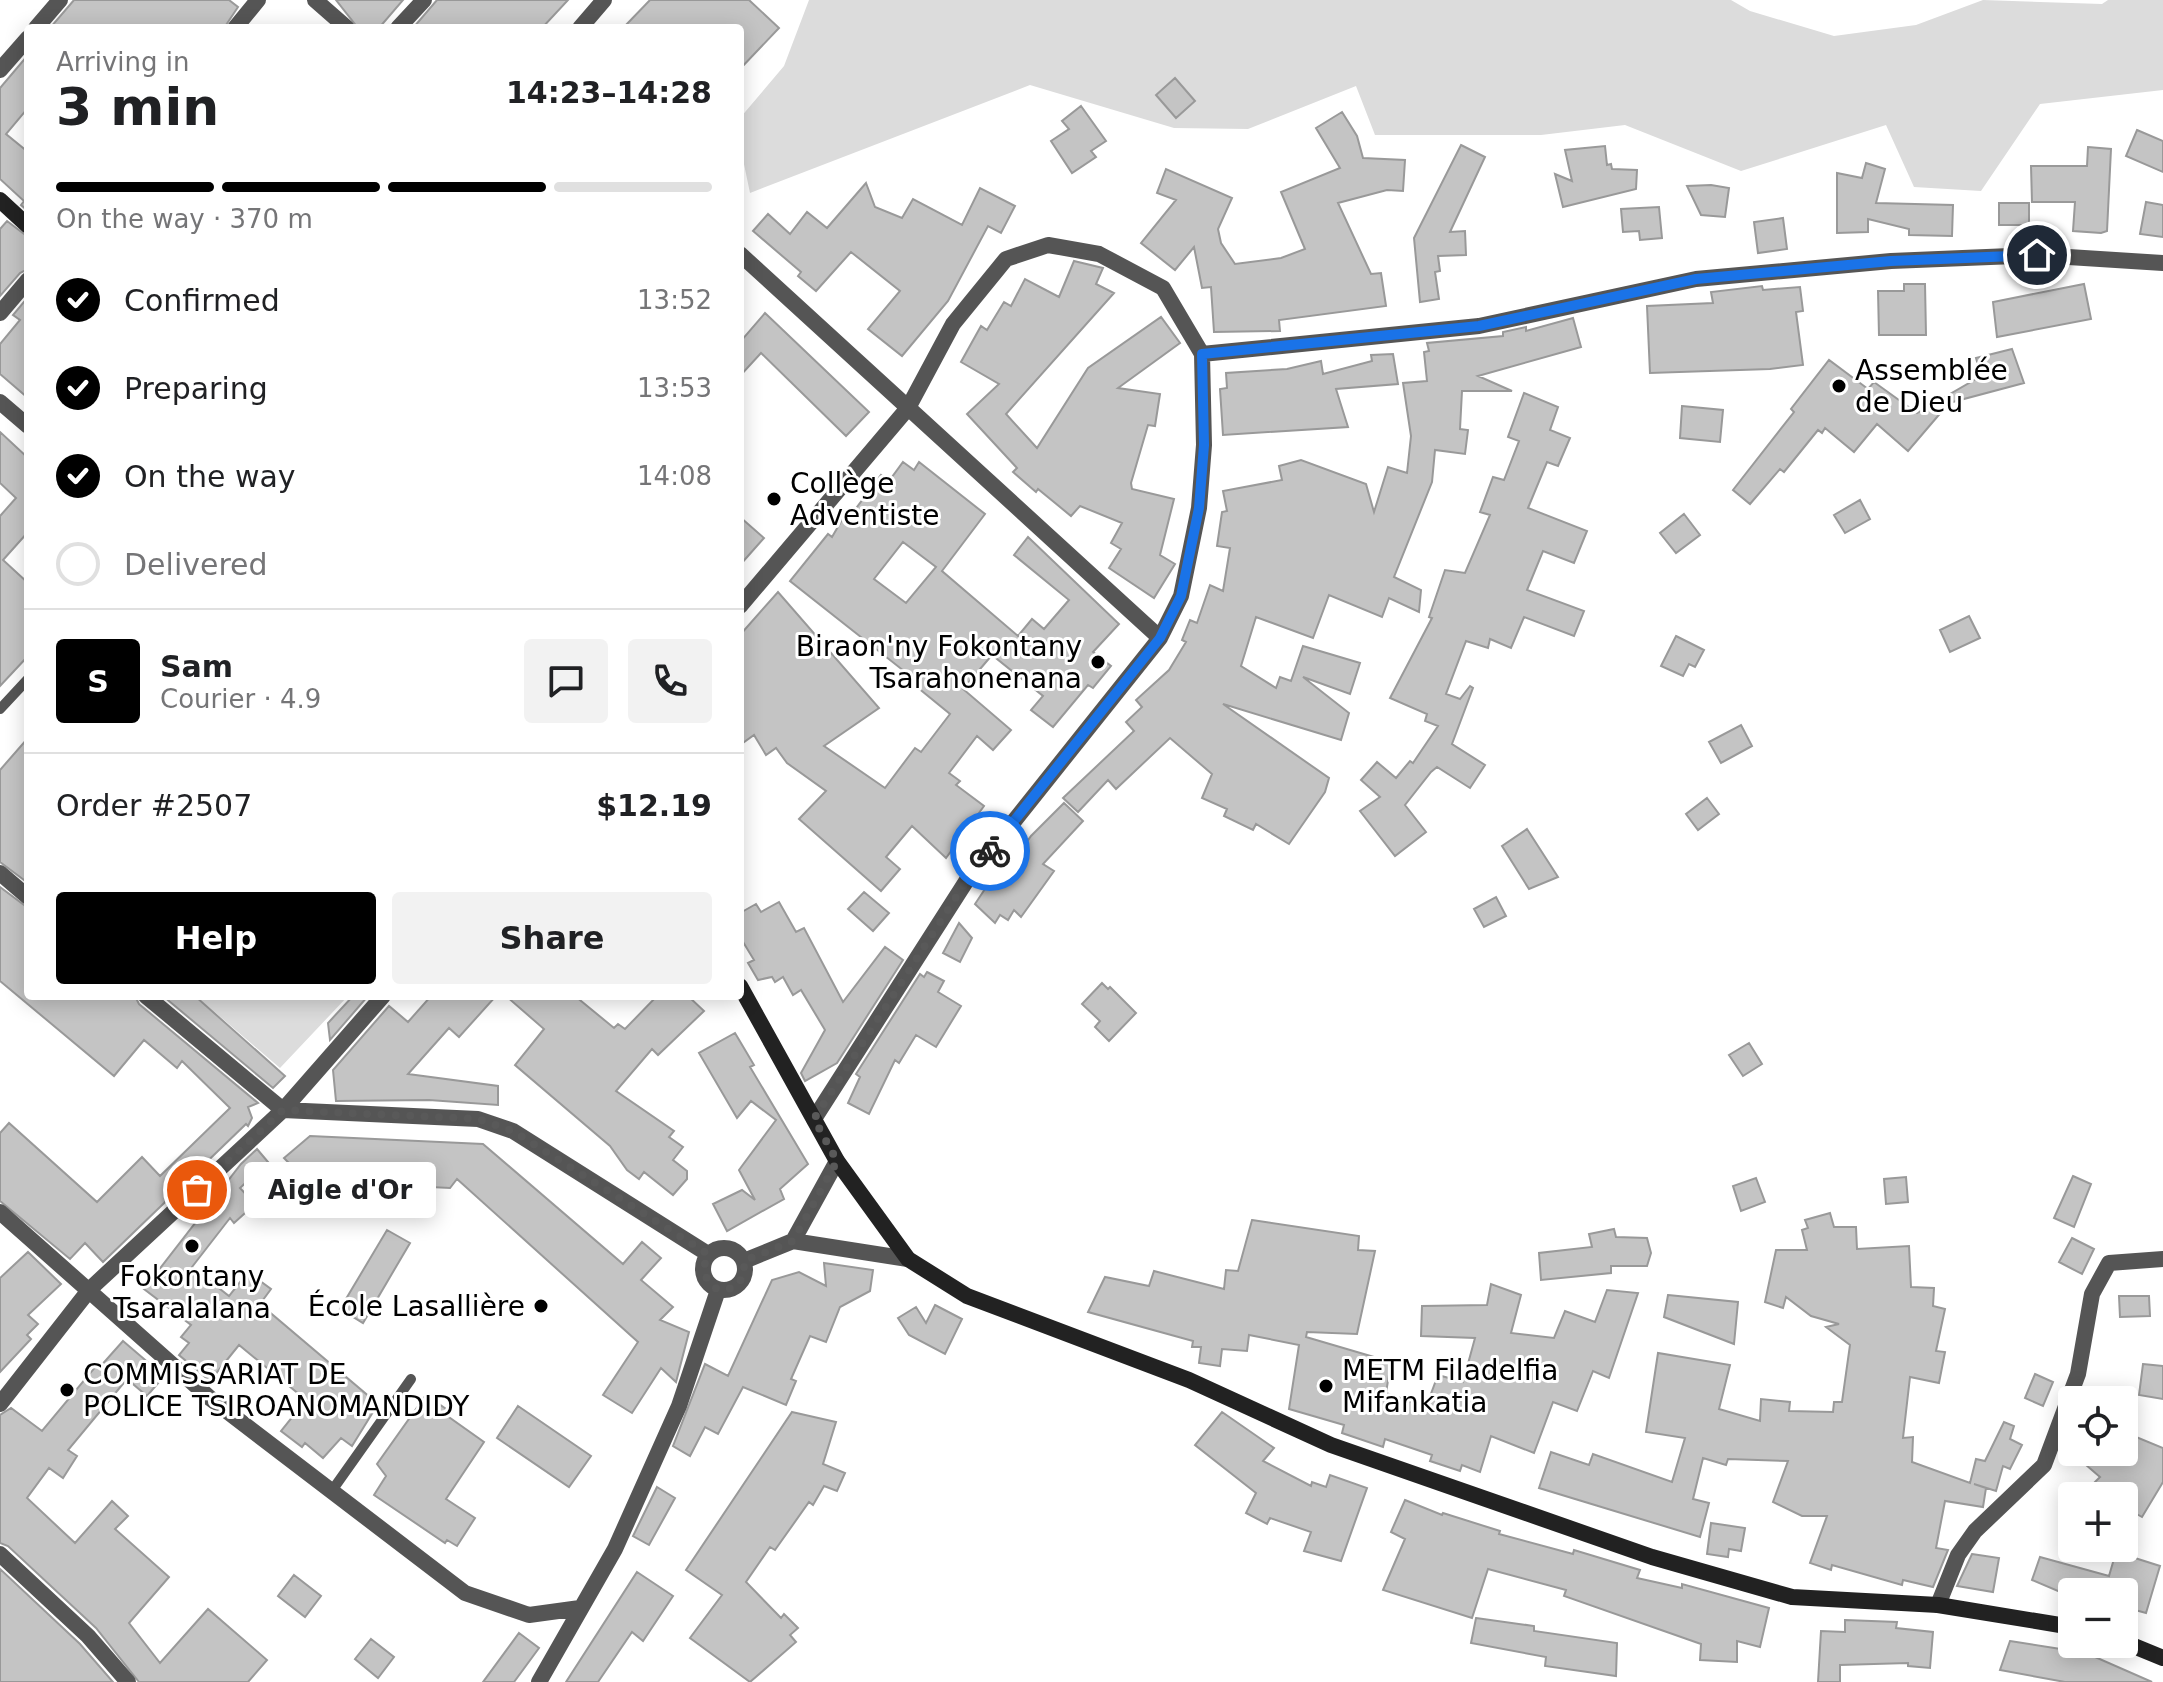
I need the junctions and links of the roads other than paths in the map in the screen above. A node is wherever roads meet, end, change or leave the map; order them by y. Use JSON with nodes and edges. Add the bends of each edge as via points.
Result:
{"nodes":[{"id":1,"x":60,"y":0,"type":"edge"},
{"id":2,"x":258,"y":0,"type":"edge"},
{"id":3,"x":315,"y":0,"type":"edge"},
{"id":4,"x":424,"y":0,"type":"edge"},
{"id":5,"x":604,"y":0,"type":"edge"},
{"id":6,"x":39,"y":24,"type":"edge"},
{"id":7,"x":238,"y":24,"type":"edge"},
{"id":8,"x":342,"y":24,"type":"edge"},
{"id":9,"x":402,"y":24,"type":"edge"},
{"id":10,"x":583,"y":24,"type":"edge"},
{"id":11,"x":24,"y":43,"type":"edge"},
{"id":12,"x":0,"y":70,"type":"edge"},
{"id":13,"x":0,"y":200,"type":"edge"},
{"id":14,"x":24,"y":222,"type":"edge"},
{"id":15,"x":744,"y":258,"type":"edge"},
{"id":16,"x":2163,"y":263,"type":"edge"},
{"id":17,"x":24,"y":285,"type":"edge"},
{"id":18,"x":0,"y":313,"type":"edge"},
{"id":19,"x":1202,"y":354,"type":"junction"},
{"id":20,"x":0,"y":402,"type":"edge"},
{"id":21,"x":908,"y":408,"type":"junction"},
{"id":22,"x":24,"y":423,"type":"edge"},
{"id":23,"x":744,"y":601,"type":"edge"},
{"id":24,"x":1160,"y":638,"type":"junction"},
{"id":25,"x":24,"y":683,"type":"edge"},
{"id":26,"x":0,"y":709,"type":"edge"},
{"id":27,"x":0,"y":873,"type":"edge"},
{"id":28,"x":24,"y":894,"type":"edge"},
{"id":29,"x":744,"y":993,"type":"edge"},
{"id":30,"x":151,"y":1000,"type":"edge"},
{"id":31,"x":379,"y":1000,"type":"edge"},
{"id":32,"x":283,"y":1110,"type":"junction"},
{"id":33,"x":814,"y":1119,"type":"junction"},
{"id":34,"x":837,"y":1161,"type":"junction"},
{"id":35,"x":0,"y":1212,"type":"edge"},
{"id":36,"x":793,"y":1241,"type":"junction"},
{"id":37,"x":708,"y":1254,"type":"junction"},
{"id":38,"x":908,"y":1259,"type":"junction"},
{"id":39,"x":2163,"y":1259,"type":"edge"},
{"id":40,"x":744,"y":1261,"type":"junction"},
{"id":41,"x":90,"y":1289,"type":"junction"},
{"id":42,"x":718,"y":1290,"type":"junction"},
{"id":43,"x":411,"y":1379,"type":"dead end"},
{"id":44,"x":0,"y":1404,"type":"edge"},
{"id":45,"x":331,"y":1492,"type":"junction"},
{"id":46,"x":0,"y":1554,"type":"edge"},
{"id":47,"x":1938,"y":1605,"type":"junction"},
{"id":48,"x":580,"y":1608,"type":"junction"},
{"id":49,"x":2058,"y":1625,"type":"edge"},
{"id":50,"x":2138,"y":1648,"type":"edge"},
{"id":51,"x":2163,"y":1658,"type":"edge"},
{"id":52,"x":128,"y":1682,"type":"edge"},
{"id":53,"x":539,"y":1682,"type":"edge"}],
"edges":[{"from":1,"to":6,"type":"street"},
{"from":2,"to":7,"type":"street"},
{"from":3,"to":8,"type":"street"},
{"from":4,"to":9,"type":"street"},
{"from":5,"to":10,"type":"street"},
{"from":11,"to":12,"type":"street"},
{"from":13,"to":14,"type":"main road"},
{"from":15,"to":21,"type":"street"},
{"from":16,"to":19,"type":"street","via":[[2037,255],[1891,261],[1696,279],[1479,326]]},
{"from":17,"to":18,"type":"street"},
{"from":19,"to":21,"type":"street","via":[[1163,288],[1099,254],[1048,245],[1006,259],[953,324]]},
{"from":19,"to":24,"type":"street","via":[[1199,508],[1181,596]]},
{"from":20,"to":22,"type":"street"},
{"from":21,"to":23,"type":"street"},
{"from":21,"to":24,"type":"street"},
{"from":24,"to":33,"type":"street","via":[[967,880]]},
{"from":25,"to":26,"type":"lane"},
{"from":27,"to":28,"type":"street"},
{"from":29,"to":33,"type":"main road"},
{"from":30,"to":32,"type":"street"},
{"from":31,"to":32,"type":"street"},
{"from":32,"to":37,"type":"street","via":[[490,1123],[513,1131]]},
{"from":32,"to":41,"type":"street"},
{"from":33,"to":34,"type":"main road"},
{"from":34,"to":36,"type":"street"},
{"from":34,"to":38,"type":"main road"},
{"from":35,"to":41,"type":"street"},
{"from":36,"to":38,"type":"street"},
{"from":36,"to":40,"type":"street"},
{"from":37,"to":40,"type":"street","via":[[721,1248],[735,1251]]},
{"from":37,"to":42,"type":"street","via":[[703,1267],[707,1281]]},
{"from":38,"to":47,"type":"main road","via":[[967,1296],[1189,1380],[1331,1445],[1652,1557],[1792,1597]]},
{"from":39,"to":47,"type":"street","via":[[2109,1263],[2092,1294],[2078,1374],[2044,1465],[1975,1531],[1958,1555]]},
{"from":40,"to":42,"type":"street","via":[[744,1276],[734,1288]]},
{"from":41,"to":44,"type":"street"},
{"from":41,"to":45,"type":"street","via":[[211,1399]]},
{"from":42,"to":48,"type":"street","via":[[672,1420],[615,1549]]},
{"from":43,"to":45,"type":"lane"},
{"from":45,"to":48,"type":"street","via":[[465,1593],[529,1615]]},
{"from":46,"to":52,"type":"street","via":[[88,1636]]},
{"from":47,"to":49,"type":"main road"},
{"from":48,"to":53,"type":"street"},
{"from":50,"to":51,"type":"main road"}]}
